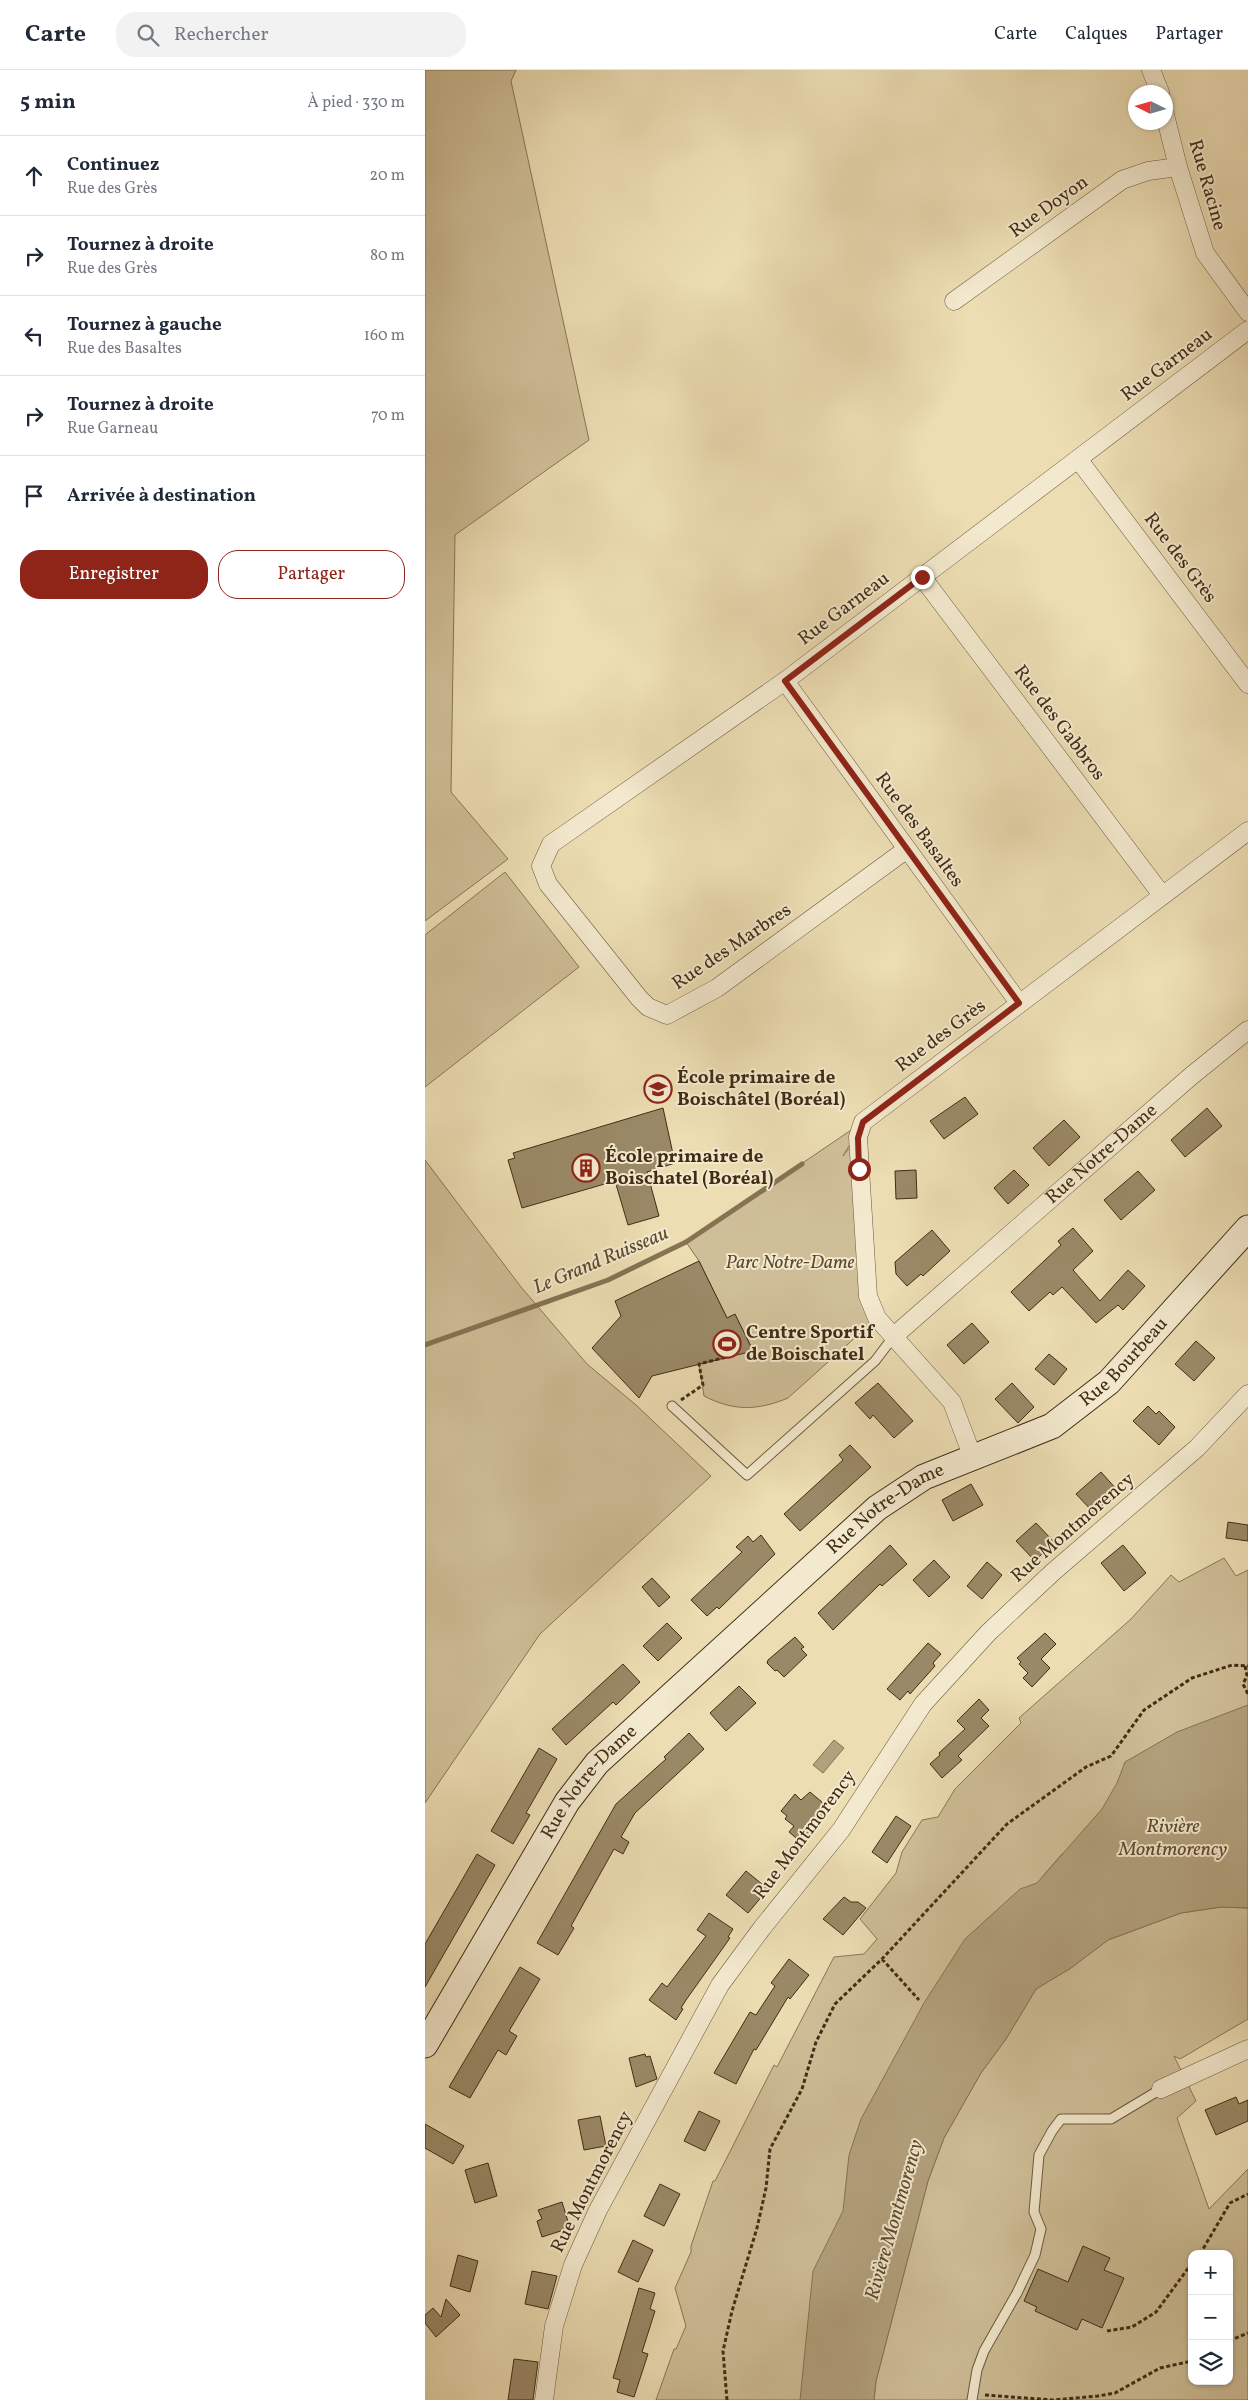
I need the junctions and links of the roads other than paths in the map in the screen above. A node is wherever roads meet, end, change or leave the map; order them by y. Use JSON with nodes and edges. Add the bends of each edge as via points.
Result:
{"nodes":[{"id":1,"x":1151,"y":70,"type":"edge"},
{"id":2,"x":1157,"y":85,"type":"edge"},
{"id":3,"x":1169,"y":130,"type":"edge"},
{"id":4,"x":1178,"y":167,"type":"junction"},
{"id":5,"x":955,"y":301,"type":"dead end"},
{"id":6,"x":1248,"y":312,"type":"edge"},
{"id":7,"x":1248,"y":330,"type":"edge"},
{"id":8,"x":1078,"y":459,"type":"junction"},
{"id":9,"x":922,"y":577,"type":"junction"},
{"id":10,"x":785,"y":681,"type":"junction"},
{"id":11,"x":1248,"y":684,"type":"edge"},
{"id":12,"x":1248,"y":830,"type":"edge"},
{"id":13,"x":907,"y":849,"type":"junction"},
{"id":14,"x":541,"y":866,"type":"joint"},
{"id":15,"x":1163,"y":896,"type":"junction"},
{"id":16,"x":1019,"y":1003,"type":"junction"},
{"id":17,"x":1248,"y":1030,"type":"edge"},
{"id":18,"x":1248,"y":1228,"type":"edge"},
{"id":19,"x":894,"y":1336,"type":"junction"},
{"id":20,"x":1248,"y":1394,"type":"edge"},
{"id":21,"x":672,"y":1406,"type":"road end"},
{"id":22,"x":973,"y":1458,"type":"junction"},
{"id":23,"x":425,"y":2045,"type":"edge"},
{"id":24,"x":1248,"y":2049,"type":"edge"},
{"id":25,"x":1161,"y":2089,"type":"joint"},
{"id":26,"x":976,"y":2398,"type":"edge"},
{"id":27,"x":544,"y":2400,"type":"edge"}],
"edges":[{"from":1,"to":2,"type":"street"},
{"from":3,"to":4,"type":"street","name":"Rue Racine"},
{"from":4,"to":5,"type":"street","name":"Rue Doyon","via":[[1148,171],[1122,180]]},
{"from":4,"to":6,"type":"street","name":"Rue Racine","via":[[1205,253]]},
{"from":7,"to":8,"type":"street","name":"Rue Garneau"},
{"from":8,"to":9,"type":"street","name":"Rue Garneau"},
{"from":8,"to":11,"type":"street","name":"Rue des Grès"},
{"from":9,"to":10,"type":"street","name":"Rue Garneau"},
{"from":9,"to":15,"type":"street","name":"Rue des Gabbros"},
{"from":10,"to":13,"type":"street","name":"Rue des Basaltes"},
{"from":10,"to":14,"type":"street","name":"Rue Garneau","via":[[551,844]]},
{"from":12,"to":15,"type":"street","name":"Rue des Grès"},
{"from":13,"to":14,"type":"street","name":"Rue des Marbres","via":[[717,988],[667,1015],[648,1007],[639,998],[548,884]]},
{"from":13,"to":16,"type":"street","name":"Rue des Basaltes"},
{"from":15,"to":16,"type":"street","name":"Rue des Grès"},
{"from":16,"to":19,"type":"street","name":"Rue des Grès","via":[[863,1122],[858,1145],[868,1296],[877,1318]]},
{"from":17,"to":19,"type":"street","name":"Rue Notre-Dame"},
{"from":18,"to":22,"type":"street","name":"Rue Bourbeau","via":[[1109,1382],[1052,1426]]},
{"from":19,"to":21,"type":"lane","via":[[875,1361],[747,1475]]},
{"from":19,"to":22,"type":"street","via":[[952,1402]]},
{"from":20,"to":27,"type":"street","name":"Rue Montmorency","via":[[1197,1448],[1053,1572],[988,1633],[923,1704],[841,1830],[761,1928],[720,1986],[598,2210],[573,2265],[555,2326]]},
{"from":22,"to":23,"type":"street","name":"Rue Notre-Dame","via":[[924,1477],[877,1508],[597,1763],[567,1802]]},
{"from":24,"to":25,"type":"street"},
{"from":25,"to":26,"type":"lane","via":[[1111,2119],[1061,2119],[1052,2131],[1039,2155],[1034,2212],[1041,2229],[1035,2255],[977,2370]]}]}
